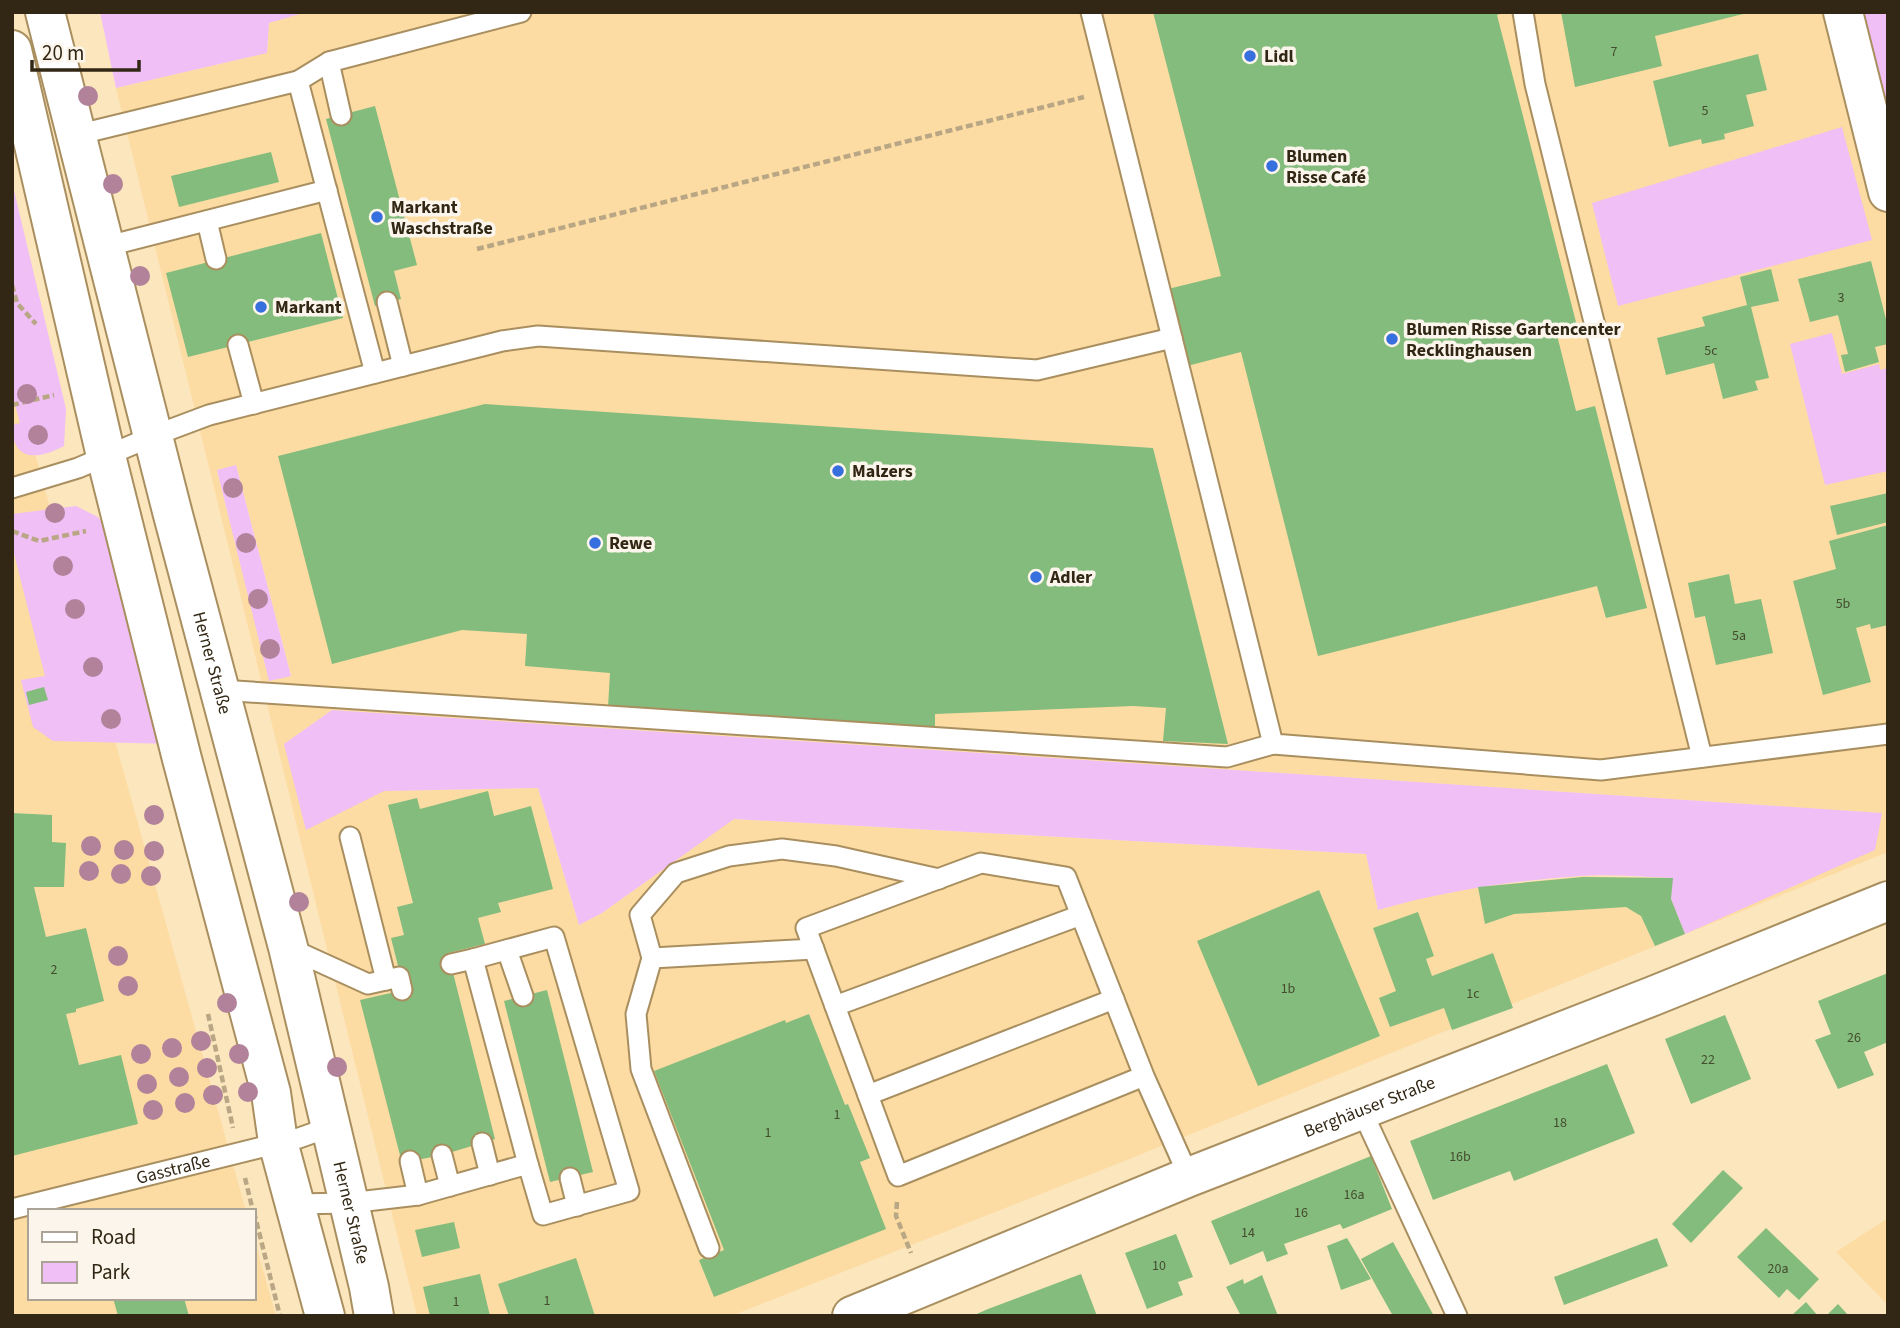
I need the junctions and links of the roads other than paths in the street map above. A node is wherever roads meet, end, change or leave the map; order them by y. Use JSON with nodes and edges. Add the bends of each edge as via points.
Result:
{"nodes":[{"id":1,"x":45,"y":12,"type":"edge"},
{"id":2,"x":520,"y":12,"type":"edge"},
{"id":3,"x":1091,"y":12,"type":"edge"},
{"id":4,"x":1523,"y":12,"type":"edge"},
{"id":5,"x":1843,"y":12,"type":"edge"},
{"id":6,"x":12,"y":50,"type":"edge"},
{"id":7,"x":329,"y":62,"type":"junction"},
{"id":8,"x":298,"y":81,"type":"junction"},
{"id":9,"x":341,"y":115,"type":"dead end"},
{"id":10,"x":76,"y":135,"type":"junction"},
{"id":11,"x":327,"y":190,"type":"junction"},
{"id":12,"x":1888,"y":192,"type":"edge"},
{"id":13,"x":207,"y":221,"type":"junction"},
{"id":14,"x":104,"y":247,"type":"junction"},
{"id":15,"x":216,"y":260,"type":"dead end"},
{"id":16,"x":387,"y":302,"type":"dead end"},
{"id":17,"x":1172,"y":338,"type":"junction"},
{"id":18,"x":238,"y":345,"type":"dead end"},
{"id":19,"x":403,"y":366,"type":"junction"},
{"id":20,"x":375,"y":373,"type":"junction"},
{"id":21,"x":254,"y":404,"type":"junction"},
{"id":22,"x":153,"y":436,"type":"junction"},
{"id":23,"x":106,"y":456,"type":"junction"},
{"id":24,"x":12,"y":488,"type":"edge"},
{"id":25,"x":220,"y":690,"type":"junction"},
{"id":26,"x":1888,"y":734,"type":"edge"},
{"id":27,"x":1273,"y":744,"type":"junction"},
{"id":28,"x":1702,"y":757,"type":"junction"},
{"id":29,"x":350,"y":836,"type":"dead end"},
{"id":30,"x":939,"y":879,"type":"junction"},
{"id":31,"x":1888,"y":901,"type":"edge"},
{"id":32,"x":1081,"y":915,"type":"junction"},
{"id":33,"x":288,"y":947,"type":"junction"},
{"id":34,"x":814,"y":949,"type":"junction"},
{"id":35,"x":507,"y":950,"type":"junction"},
{"id":36,"x":652,"y":958,"type":"junction"},
{"id":37,"x":473,"y":959,"type":"junction"},
{"id":38,"x":451,"y":964,"type":"dead end"},
{"id":39,"x":523,"y":996,"type":"dead end"},
{"id":40,"x":1114,"y":999,"type":"junction"},
{"id":41,"x":835,"y":1006,"type":"junction"},
{"id":42,"x":1144,"y":1076,"type":"junction"},
{"id":43,"x":868,"y":1095,"type":"junction"},
{"id":44,"x":1362,"y":1111,"type":"junction"},
{"id":45,"x":330,"y":1127,"type":"junction"},
{"id":46,"x":278,"y":1142,"type":"junction"},
{"id":47,"x":482,"y":1143,"type":"dead end"},
{"id":48,"x":442,"y":1155,"type":"dead end"},
{"id":49,"x":410,"y":1161,"type":"dead end"},
{"id":50,"x":528,"y":1164,"type":"junction"},
{"id":51,"x":490,"y":1175,"type":"junction"},
{"id":52,"x":1189,"y":1177,"type":"junction"},
{"id":53,"x":570,"y":1178,"type":"dead end"},
{"id":54,"x":450,"y":1186,"type":"junction"},
{"id":55,"x":418,"y":1195,"type":"junction"},
{"id":56,"x":349,"y":1203,"type":"junction"},
{"id":57,"x":295,"y":1204,"type":"junction"},
{"id":58,"x":577,"y":1206,"type":"junction"},
{"id":59,"x":15,"y":1208,"type":"edge"},
{"id":60,"x":709,"y":1248,"type":"dead end"},
{"id":61,"x":326,"y":1316,"type":"edge"},
{"id":62,"x":374,"y":1316,"type":"edge"},
{"id":63,"x":852,"y":1316,"type":"edge"},
{"id":64,"x":1457,"y":1316,"type":"edge"}],
"edges":[{"from":1,"to":10,"type":"main road","name":"Herner Straße"},
{"from":2,"to":7,"type":"lane"},
{"from":3,"to":17,"type":"lane"},
{"from":4,"to":28,"type":"lane","via":[[1535,84]]},
{"from":5,"to":12,"type":"main road"},
{"from":6,"to":23,"type":"main road"},
{"from":7,"to":8,"type":"lane"},
{"from":7,"to":9,"type":"lane"},
{"from":8,"to":10,"type":"lane"},
{"from":8,"to":11,"type":"lane"},
{"from":10,"to":14,"type":"main road","name":"Herner Straße"},
{"from":11,"to":13,"type":"lane"},
{"from":11,"to":20,"type":"lane"},
{"from":13,"to":14,"type":"lane"},
{"from":13,"to":15,"type":"lane"},
{"from":14,"to":22,"type":"main road","name":"Herner Straße"},
{"from":16,"to":19,"type":"lane"},
{"from":17,"to":19,"type":"lane","via":[[1037,370],[538,336]]},
{"from":17,"to":27,"type":"lane"},
{"from":18,"to":21,"type":"lane"},
{"from":19,"to":20,"type":"lane"},
{"from":20,"to":21,"type":"lane"},
{"from":21,"to":22,"type":"lane"},
{"from":22,"to":23,"type":"lane"},
{"from":22,"to":25,"type":"main road","name":"Herner Straße"},
{"from":23,"to":24,"type":"lane"},
{"from":23,"to":46,"type":"main road","via":[[271,1093]]},
{"from":25,"to":27,"type":"lane","via":[[1227,757]]},
{"from":25,"to":33,"type":"main road","name":"Herner Straße"},
{"from":26,"to":28,"type":"lane"},
{"from":27,"to":28,"type":"lane","via":[[1601,770]]},
{"from":29,"to":33,"type":"lane","via":[[382,988]]},
{"from":30,"to":32,"type":"lane","via":[[981,863],[1066,877]]},
{"from":30,"to":34,"type":"lane","via":[[806,928]]},
{"from":30,"to":36,"type":"lane","via":[[782,849],[729,856],[676,873],[640,915]]},
{"from":31,"to":44,"type":"main road","name":"Berghäuser Straße"},
{"from":32,"to":40,"type":"lane"},
{"from":32,"to":41,"type":"lane"},
{"from":33,"to":45,"type":"main road","name":"Herner Straße"},
{"from":34,"to":36,"type":"lane"},
{"from":34,"to":41,"type":"lane"},
{"from":35,"to":37,"type":"lane"},
{"from":35,"to":39,"type":"lane"},
{"from":35,"to":58,"type":"lane","via":[[554,937],[629,1191]]},
{"from":36,"to":60,"type":"lane","via":[[636,1014],[641,1069]]},
{"from":37,"to":38,"type":"lane"},
{"from":37,"to":50,"type":"lane"},
{"from":40,"to":42,"type":"lane"},
{"from":40,"to":43,"type":"lane"},
{"from":41,"to":43,"type":"lane"},
{"from":42,"to":43,"type":"lane","via":[[898,1176]]},
{"from":42,"to":52,"type":"lane"},
{"from":44,"to":52,"type":"main road","name":"Berghäuser Straße"},
{"from":44,"to":64,"type":"lane"},
{"from":45,"to":46,"type":"lane","name":"Gasstraße"},
{"from":45,"to":56,"type":"main road","name":"Herner Straße"},
{"from":46,"to":57,"type":"main road"},
{"from":46,"to":59,"type":"lane","name":"Gasstraße"},
{"from":47,"to":51,"type":"lane"},
{"from":48,"to":54,"type":"lane"},
{"from":49,"to":55,"type":"lane"},
{"from":50,"to":51,"type":"lane"},
{"from":50,"to":58,"type":"lane","via":[[543,1214]]},
{"from":51,"to":54,"type":"lane"},
{"from":52,"to":63,"type":"main road","name":"Berghäuser Straße"},
{"from":53,"to":58,"type":"lane"},
{"from":54,"to":55,"type":"lane"},
{"from":55,"to":56,"type":"lane"},
{"from":56,"to":57,"type":"lane"},
{"from":56,"to":62,"type":"main road","name":"Herner Straße"},
{"from":57,"to":61,"type":"main road"}]}
